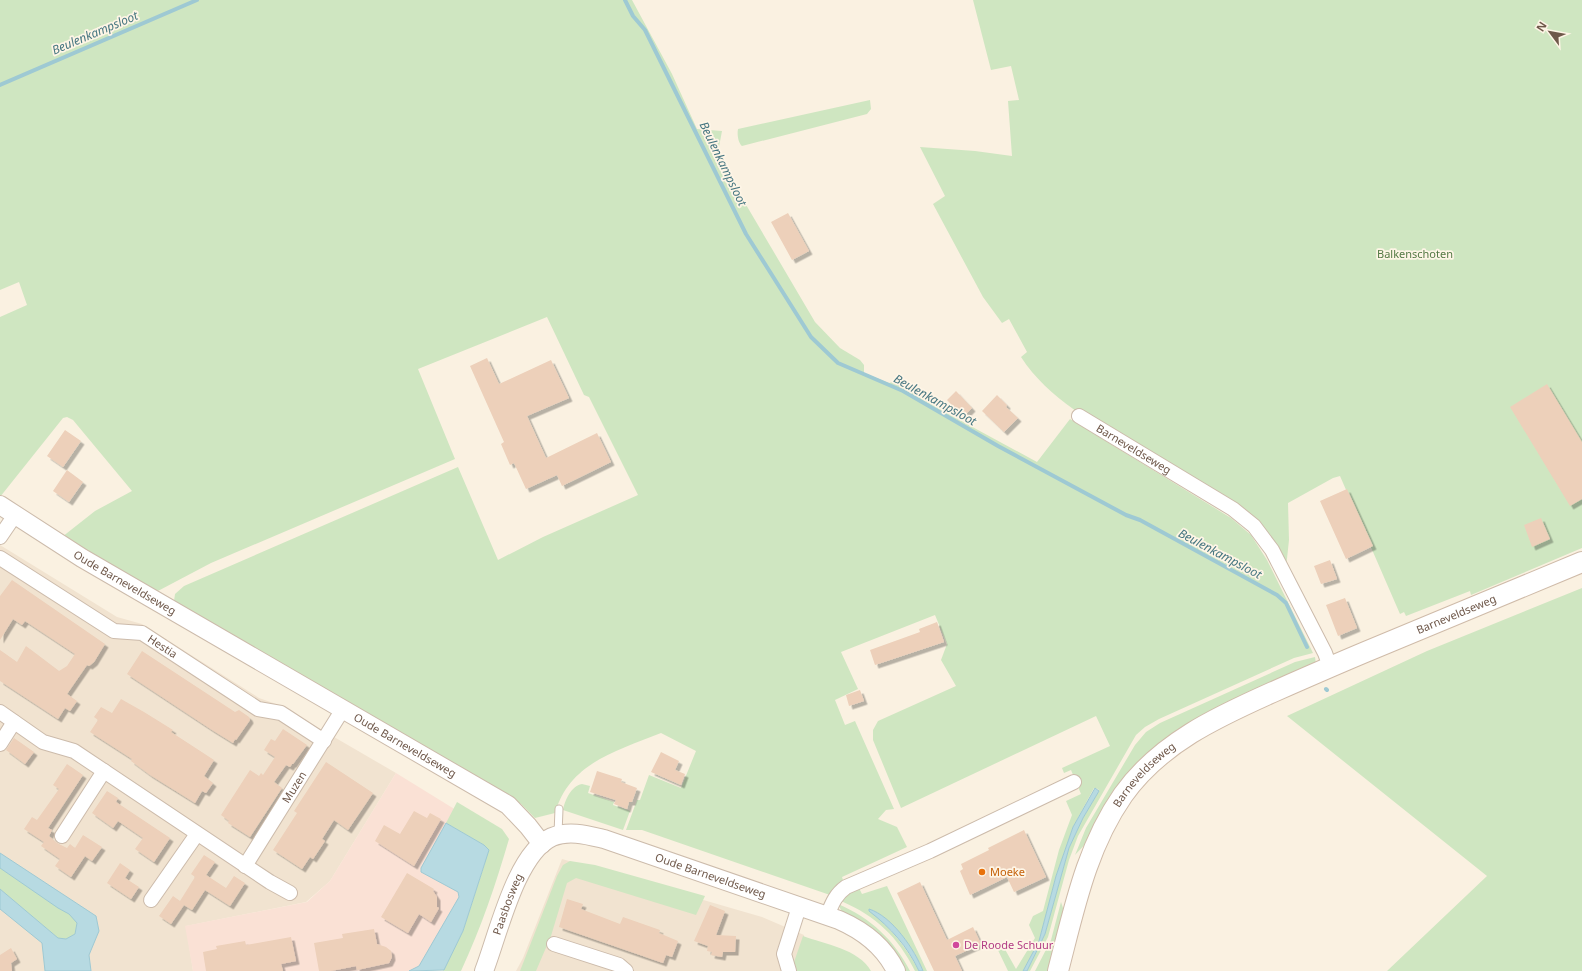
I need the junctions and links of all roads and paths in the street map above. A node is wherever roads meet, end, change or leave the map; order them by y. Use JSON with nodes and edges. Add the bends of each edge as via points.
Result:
{"nodes":[{"id":1,"x":1079,"y":416,"type":"dead end"},
{"id":2,"x":7,"y":510,"type":"edge"},
{"id":3,"x":0,"y":537,"type":"edge"},
{"id":4,"x":0,"y":558,"type":"edge"},
{"id":5,"x":1582,"y":562,"type":"edge"},
{"id":6,"x":1330,"y":667,"type":"junction"},
{"id":7,"x":343,"y":709,"type":"junction"},
{"id":8,"x":0,"y":712,"type":"edge"},
{"id":9,"x":14,"y":722,"type":"junction"},
{"id":10,"x":324,"y":741,"type":"junction"},
{"id":11,"x":0,"y":744,"type":"edge"},
{"id":12,"x":104,"y":771,"type":"junction"},
{"id":13,"x":1074,"y":782,"type":"dead end"},
{"id":14,"x":560,"y":809,"type":"dead end"},
{"id":15,"x":197,"y":834,"type":"junction"},
{"id":16,"x":62,"y":836,"type":"dead end"},
{"id":17,"x":558,"y":836,"type":"junction"},
{"id":18,"x":542,"y":844,"type":"junction"},
{"id":19,"x":245,"y":866,"type":"junction"},
{"id":20,"x":290,"y":893,"type":"dead end"},
{"id":21,"x":151,"y":900,"type":"dead end"},
{"id":22,"x":799,"y":906,"type":"junction"},
{"id":23,"x":827,"y":916,"type":"junction"},
{"id":24,"x":554,"y":944,"type":"dead end"},
{"id":25,"x":484,"y":971,"type":"edge"},
{"id":26,"x":626,"y":971,"type":"edge"},
{"id":27,"x":789,"y":971,"type":"edge"},
{"id":28,"x":896,"y":971,"type":"edge"},
{"id":29,"x":1058,"y":971,"type":"edge"}],
"edges":[{"from":1,"to":6,"type":"street","name":"Barneveldseweg","via":[[1233,509],[1254,526],[1272,550]]},
{"from":2,"to":3,"type":"street"},
{"from":2,"to":7,"type":"street","name":"Oude Barneveldseweg","via":[[82,558]]},
{"from":4,"to":10,"type":"street","name":"Hestia","via":[[114,631],[142,633],[258,709],[281,713]]},
{"from":5,"to":6,"type":"main road","name":"Barneveldseweg"},
{"from":6,"to":29,"type":"main road","name":"Barneveldseweg","via":[[1199,727],[1167,749],[1137,778],[1112,811],[1094,847],[1079,890]]},
{"from":7,"to":10,"type":"street","name":"Muzen"},
{"from":7,"to":18,"type":"street","name":"Oude Barneveldseweg","via":[[508,805]]},
{"from":8,"to":9,"type":"street"},
{"from":9,"to":11,"type":"street"},
{"from":9,"to":12,"type":"street","via":[[43,742],[74,751]]},
{"from":10,"to":19,"type":"street","name":"Muzen"},
{"from":12,"to":15,"type":"street"},
{"from":12,"to":16,"type":"street"},
{"from":13,"to":23,"type":"street","via":[[846,887],[833,900]]},
{"from":14,"to":17,"type":"lane"},
{"from":15,"to":19,"type":"street"},
{"from":15,"to":21,"type":"street"},
{"from":17,"to":18,"type":"street","name":"Oude Barneveldseweg"},
{"from":17,"to":22,"type":"street","name":"Oude Barneveldseweg","via":[[570,834],[604,839]]},
{"from":18,"to":25,"type":"street","name":"Paasbosweg","via":[[520,871]]},
{"from":19,"to":20,"type":"street"},
{"from":22,"to":23,"type":"street","name":"Oude Barneveldseweg"},
{"from":22,"to":27,"type":"street","via":[[784,954]]},
{"from":23,"to":28,"type":"street","name":"Oude Barneveldseweg","via":[[851,925],[874,941]]},
{"from":24,"to":26,"type":"street","via":[[619,965]]}]}
